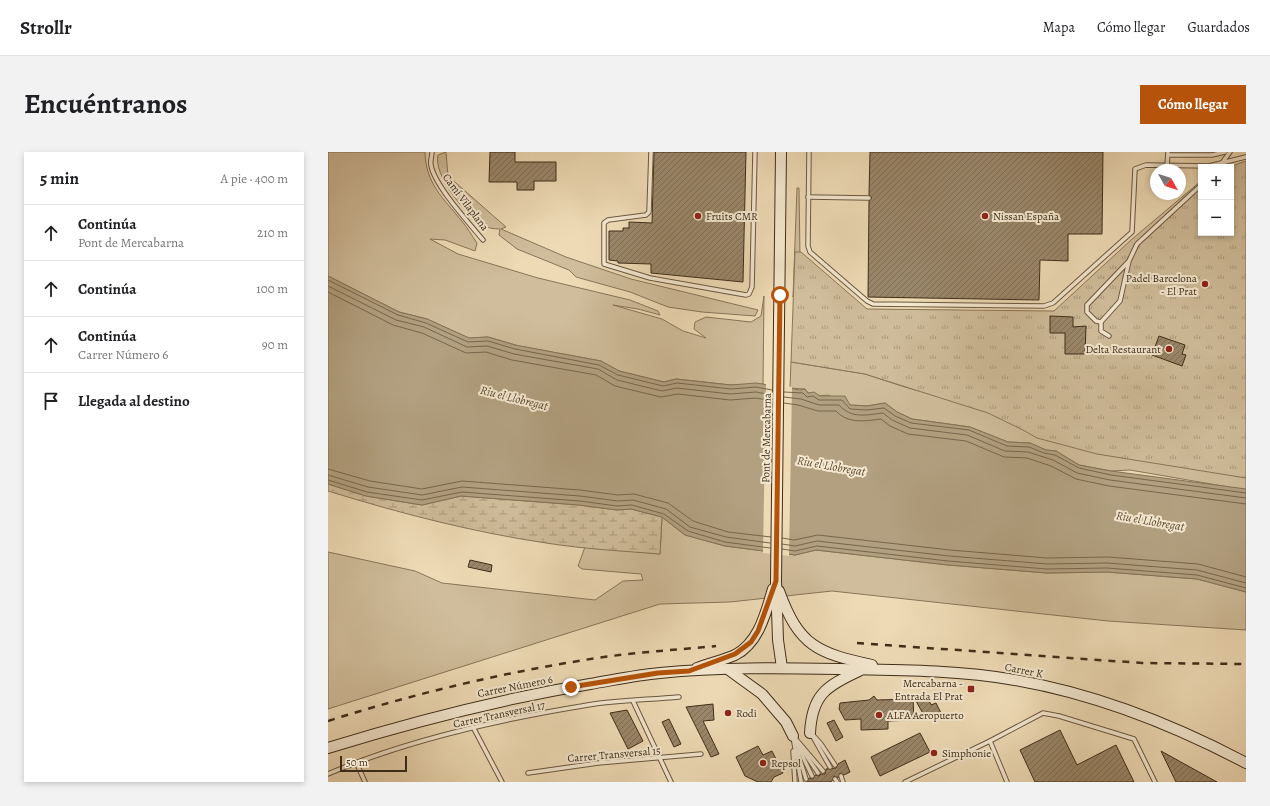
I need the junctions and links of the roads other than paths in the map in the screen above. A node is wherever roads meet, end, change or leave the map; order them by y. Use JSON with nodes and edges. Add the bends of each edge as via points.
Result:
{"nodes":[{"id":1,"x":432,"y":152,"type":"edge"},
{"id":2,"x":651,"y":152,"type":"edge"},
{"id":3,"x":755,"y":152,"type":"edge"},
{"id":4,"x":781,"y":152,"type":"edge"},
{"id":5,"x":809,"y":152,"type":"edge"},
{"id":6,"x":1225,"y":152,"type":"edge"},
{"id":7,"x":1230,"y":152,"type":"edge"},
{"id":8,"x":1168,"y":153,"type":"edge"},
{"id":9,"x":1246,"y":157,"type":"edge"},
{"id":10,"x":1222,"y":162,"type":"junction"},
{"id":11,"x":1167,"y":164,"type":"edge"},
{"id":12,"x":1216,"y":164,"type":"edge"},
{"id":13,"x":1150,"y":165,"type":"edge"},
{"id":14,"x":1186,"y":166,"type":"edge"},
{"id":15,"x":1198,"y":166,"type":"edge"},
{"id":16,"x":1198,"y":188,"type":"edge"},
{"id":17,"x":808,"y":197,"type":"junction"},
{"id":18,"x":869,"y":198,"type":"dead end"},
{"id":19,"x":483,"y":240,"type":"dead end"},
{"id":20,"x":1129,"y":261,"type":"junction"},
{"id":21,"x":1101,"y":322,"type":"junction"},
{"id":22,"x":1109,"y":336,"type":"dead end"},
{"id":23,"x":776,"y":581,"type":"junction"},
{"id":24,"x":782,"y":668,"type":"junction"},
{"id":25,"x":864,"y":669,"type":"junction"},
{"id":26,"x":886,"y":669,"type":"junction"},
{"id":27,"x":729,"y":670,"type":"junction"},
{"id":28,"x":689,"y":671,"type":"junction"},
{"id":29,"x":679,"y":697,"type":"dead end"},
{"id":30,"x":633,"y":701,"type":"junction"},
{"id":31,"x":473,"y":728,"type":"junction"},
{"id":32,"x":810,"y":733,"type":"junction"},
{"id":33,"x":792,"y":736,"type":"junction"},
{"id":34,"x":990,"y":741,"type":"junction"},
{"id":35,"x":328,"y":748,"type":"edge"},
{"id":36,"x":701,"y":754,"type":"dead end"},
{"id":37,"x":661,"y":759,"type":"junction"},
{"id":38,"x":356,"y":762,"type":"junction"},
{"id":39,"x":1246,"y":763,"type":"edge"},
{"id":40,"x":835,"y":765,"type":"dead end"},
{"id":41,"x":830,"y":767,"type":"dead end"},
{"id":42,"x":823,"y":771,"type":"dead end"},
{"id":43,"x":528,"y":773,"type":"dead end"},
{"id":44,"x":818,"y":773,"type":"dead end"},
{"id":45,"x":328,"y":774,"type":"edge"},
{"id":46,"x":812,"y":776,"type":"dead end"},
{"id":47,"x":841,"y":776,"type":"dead end"},
{"id":48,"x":806,"y":779,"type":"dead end"},
{"id":49,"x":910,"y":781,"type":"edge"},
{"id":50,"x":365,"y":782,"type":"edge"},
{"id":51,"x":502,"y":782,"type":"edge"},
{"id":52,"x":671,"y":782,"type":"edge"},
{"id":53,"x":795,"y":782,"type":"edge"},
{"id":54,"x":801,"y":782,"type":"edge"},
{"id":55,"x":843,"y":782,"type":"edge"},
{"id":56,"x":905,"y":782,"type":"edge"},
{"id":57,"x":1008,"y":782,"type":"edge"},
{"id":58,"x":1155,"y":782,"type":"edge"}],
"edges":[{"from":1,"to":19,"type":"lane","name":"Camí Vilaplana","via":[[431,165],[435,177]]},
{"from":2,"to":3,"type":"lane","via":[[649,212],[646,215],[608,220],[604,223],[604,264],[650,278],[746,295],[752,287]]},
{"from":4,"to":23,"type":"main road","name":"Pont de Mercabarna"},
{"from":5,"to":17,"type":"lane"},
{"from":6,"to":8,"type":"lane","via":[[1212,155]]},
{"from":7,"to":10,"type":"lane"},
{"from":8,"to":11,"type":"lane"},
{"from":9,"to":10,"type":"lane"},
{"from":10,"to":12,"type":"lane"},
{"from":13,"to":17,"type":"lane","via":[[1135,169],[1132,232],[1053,303],[1044,306],[873,304],[810,252]]},
{"from":14,"to":15,"type":"lane"},
{"from":16,"to":20,"type":"lane","via":[[1141,239]]},
{"from":17,"to":18,"type":"lane"},
{"from":20,"to":21,"type":"lane","via":[[1120,302]]},
{"from":20,"to":21,"type":"lane","via":[[1088,305],[1087,312],[1096,321]]},
{"from":21,"to":22,"type":"lane","via":[[1101,331]]},
{"from":23,"to":24,"type":"main road","name":"Pont de Mercabarna","via":[[778,640]]},
{"from":23,"to":26,"type":"main road","via":[[787,613],[810,643],[831,655]]},
{"from":23,"to":28,"type":"main road","via":[[763,619],[751,642],[735,654]]},
{"from":24,"to":25,"type":"main road","name":"Carrer K"},
{"from":24,"to":27,"type":"main road","name":"Carrer Número 6"},
{"from":25,"to":26,"type":"main road","name":"Carrer K"},
{"from":25,"to":32,"type":"main road","via":[[837,681],[824,691],[811,716]]},
{"from":26,"to":39,"type":"main road","name":"Carrer K","via":[[997,677],[1056,689],[1171,726]]},
{"from":27,"to":28,"type":"main road","name":"Carrer Número 6"},
{"from":27,"to":33,"type":"main road","via":[[762,694],[786,722]]},
{"from":28,"to":35,"type":"main road","name":"Carrer Número 6","via":[[658,673],[525,696],[408,723]]},
{"from":29,"to":30,"type":"lane","name":"Carrer Transversal 17"},
{"from":30,"to":31,"type":"lane","name":"Carrer Transversal 17","via":[[583,706]]},
{"from":30,"to":37,"type":"lane"},
{"from":31,"to":38,"type":"lane","name":"Carrer Transversal 17"},
{"from":31,"to":51,"type":"lane"},
{"from":32,"to":40,"type":"lane"},
{"from":32,"to":41,"type":"lane"},
{"from":33,"to":42,"type":"lane"},
{"from":33,"to":44,"type":"lane"},
{"from":33,"to":46,"type":"lane"},
{"from":33,"to":48,"type":"lane"},
{"from":33,"to":53,"type":"lane"},
{"from":33,"to":54,"type":"lane"},
{"from":34,"to":49,"type":"lane"},
{"from":34,"to":57,"type":"lane"},
{"from":34,"to":58,"type":"lane","via":[[1043,713],[1059,716],[1134,739]]},
{"from":36,"to":37,"type":"lane","name":"Carrer Transversal 15"},
{"from":37,"to":43,"type":"lane","name":"Carrer Transversal 15","via":[[598,763]]},
{"from":37,"to":52,"type":"lane"},
{"from":38,"to":45,"type":"lane","name":"Carrer Transversal 17"},
{"from":38,"to":50,"type":"lane"},
{"from":47,"to":55,"type":"lane"},
{"from":49,"to":56,"type":"lane"}]}
